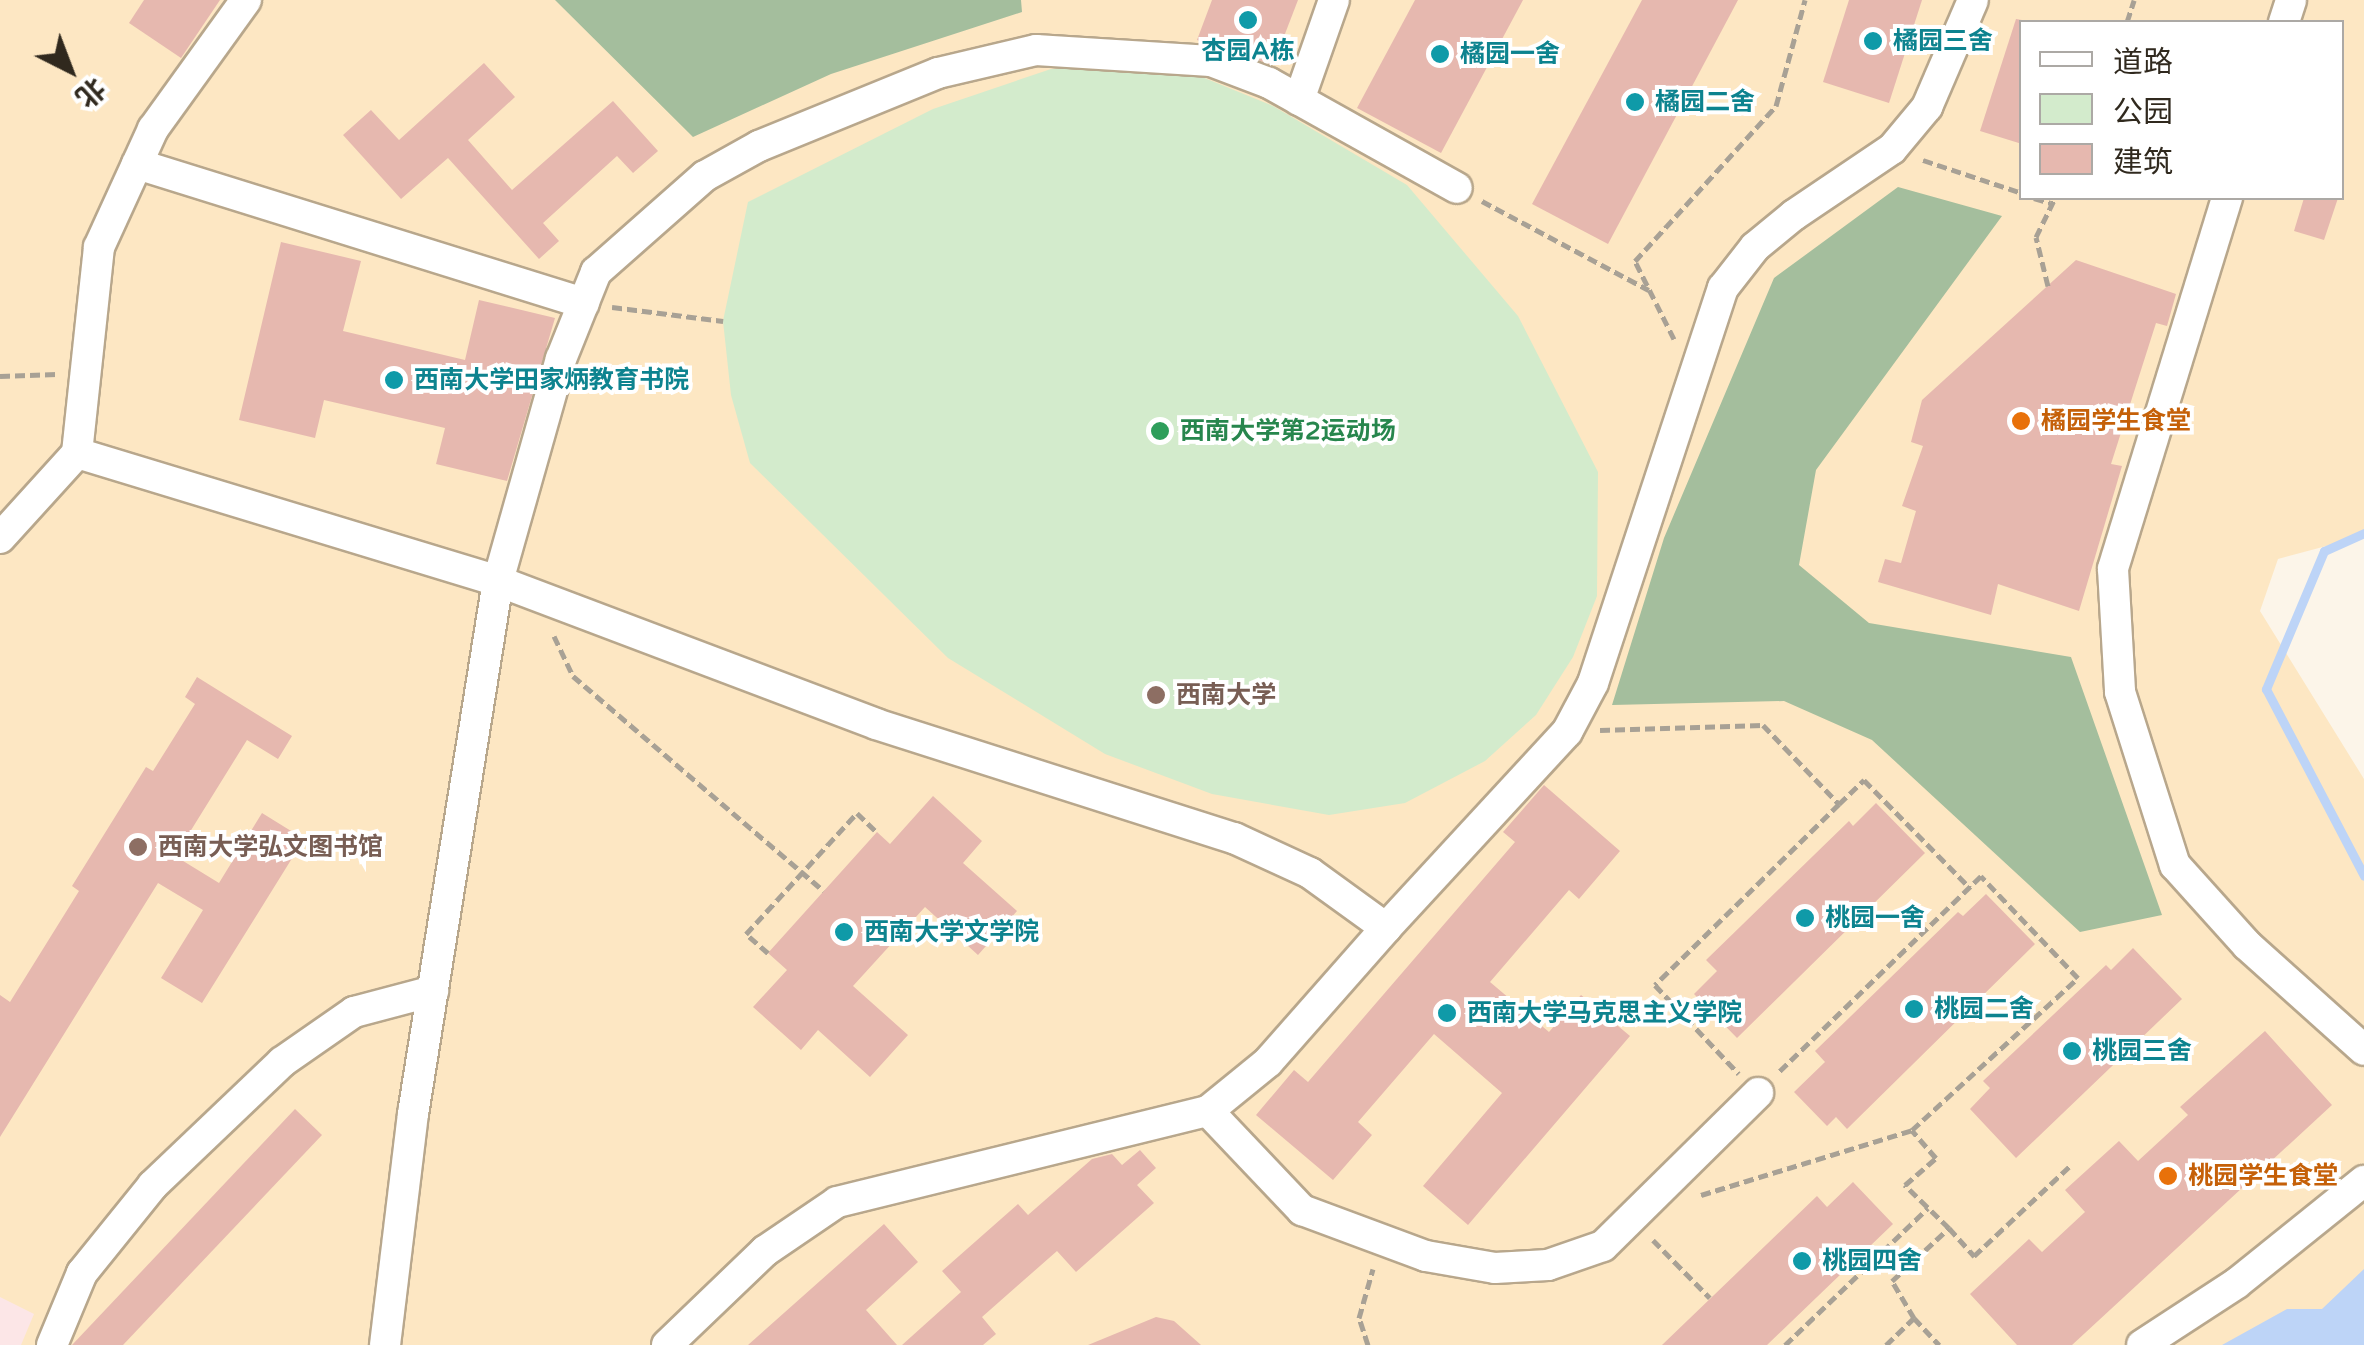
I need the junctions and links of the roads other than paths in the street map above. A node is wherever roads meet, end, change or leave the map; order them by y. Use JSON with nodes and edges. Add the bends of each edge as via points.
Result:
{"nodes":[{"id":1,"x":246,"y":0,"type":"edge"},
{"id":2,"x":1334,"y":0,"type":"edge"},
{"id":3,"x":1973,"y":0,"type":"edge"},
{"id":4,"x":1299,"y":100,"type":"junction"},
{"id":5,"x":137,"y":164,"type":"junction"},
{"id":6,"x":1458,"y":188,"type":"road end"},
{"id":7,"x":2225,"y":200,"type":"edge"},
{"id":8,"x":584,"y":304,"type":"junction"},
{"id":9,"x":77,"y":453,"type":"junction"},
{"id":10,"x":0,"y":538,"type":"edge"},
{"id":11,"x":498,"y":581,"type":"junction"},
{"id":12,"x":1386,"y":928,"type":"junction"},
{"id":13,"x":433,"y":990,"type":"junction"},
{"id":14,"x":2364,"y":1050,"type":"edge"},
{"id":15,"x":1758,"y":1093,"type":"road end"},
{"id":16,"x":1208,"y":1112,"type":"junction"},
{"id":17,"x":2364,"y":1181,"type":"edge"},
{"id":18,"x":52,"y":1345,"type":"edge"},
{"id":19,"x":385,"y":1345,"type":"edge"},
{"id":20,"x":667,"y":1345,"type":"edge"},
{"id":21,"x":2142,"y":1345,"type":"edge"}],
"edges":[{"from":1,"to":5,"type":"lane","via":[[153,129]]},
{"from":2,"to":4,"type":"lane"},
{"from":3,"to":12,"type":"lane","via":[[1927,107],[1892,150],[1755,248],[1723,288],[1593,682],[1567,732]]},
{"from":4,"to":6,"type":"lane"},
{"from":4,"to":8,"type":"lane","via":[[1211,61],[1116,51],[1036,50],[938,73],[760,146],[705,176],[596,272]]},
{"from":5,"to":8,"type":"lane"},
{"from":5,"to":9,"type":"lane","via":[[99,247]]},
{"from":7,"to":14,"type":"lane","via":[[2113,569],[2120,692],[2175,865],[2247,945]]},
{"from":8,"to":11,"type":"lane"},
{"from":9,"to":10,"type":"lane"},
{"from":9,"to":11,"type":"lane"},
{"from":11,"to":12,"type":"lane","via":[[876,724],[1234,838],[1310,872]]},
{"from":11,"to":13,"type":"lane"},
{"from":12,"to":16,"type":"lane","via":[[1268,1062]]},
{"from":13,"to":18,"type":"lane","via":[[354,1012],[282,1062],[152,1185],[82,1272]]},
{"from":13,"to":19,"type":"lane"},
{"from":15,"to":16,"type":"lane","via":[[1603,1246],[1548,1265],[1495,1268],[1380,1242],[1302,1210]]},
{"from":16,"to":20,"type":"lane","via":[[836,1202],[765,1251]]},
{"from":17,"to":21,"type":"lane","via":[[2237,1283]]}]}
